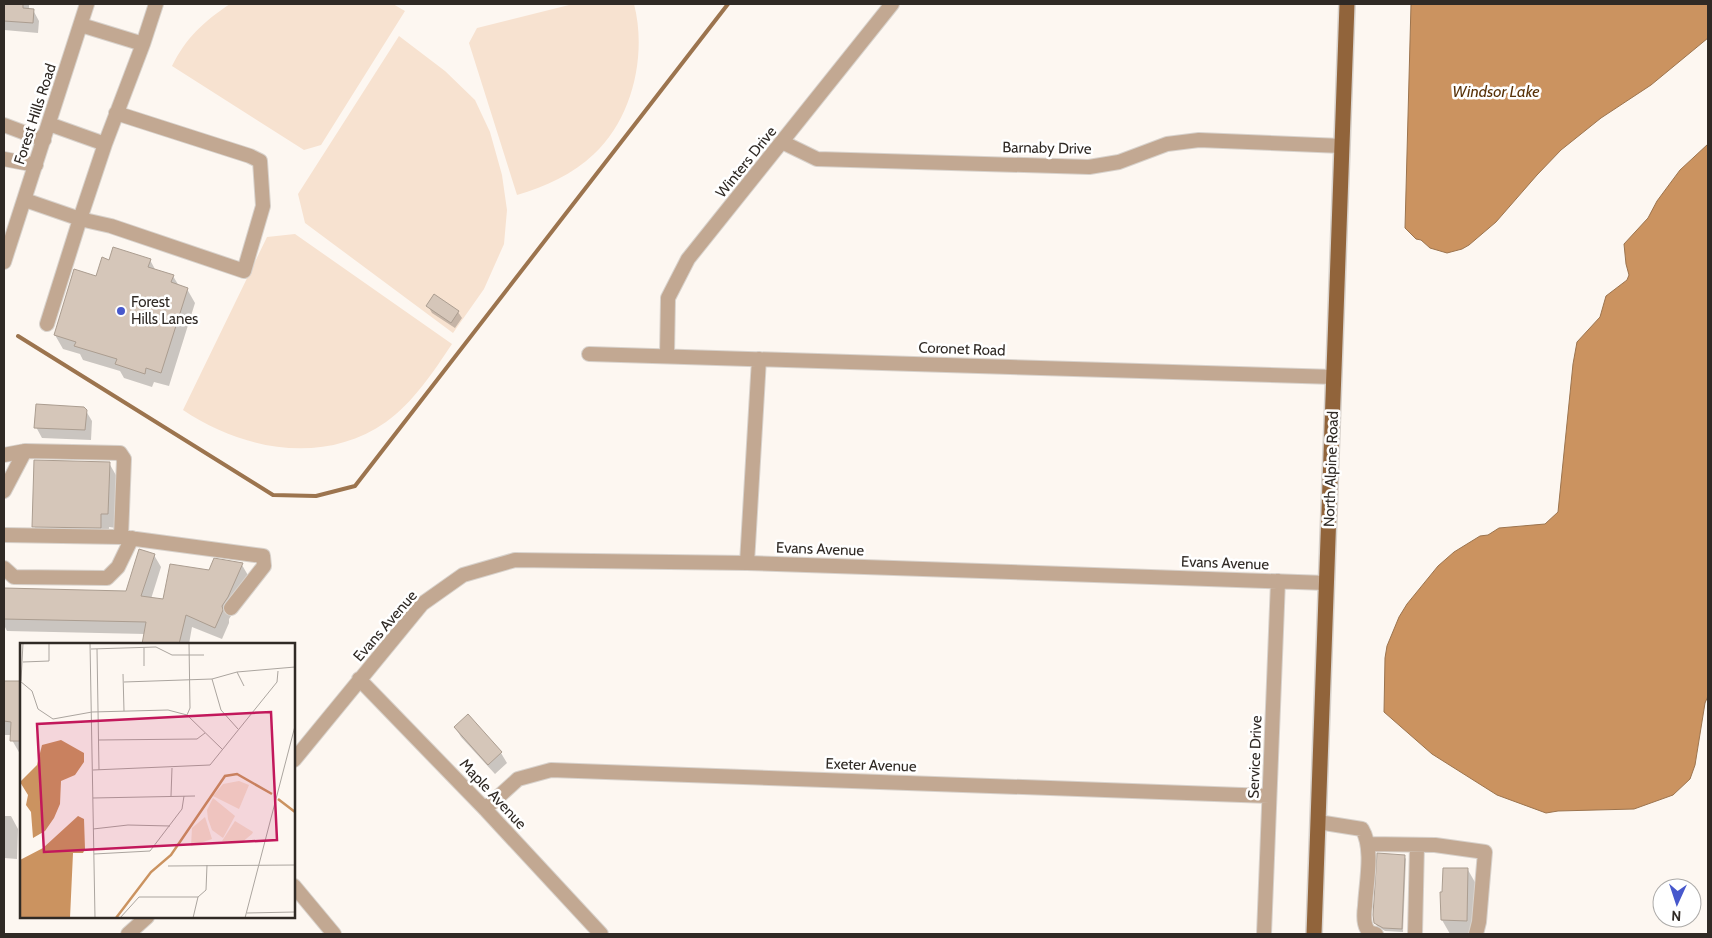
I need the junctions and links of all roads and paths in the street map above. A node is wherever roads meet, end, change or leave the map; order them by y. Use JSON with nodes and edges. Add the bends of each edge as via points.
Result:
{"nodes":[{"id":1,"x":87,"y":4,"type":"edge"},
{"id":2,"x":156,"y":4,"type":"edge"},
{"id":3,"x":892,"y":4,"type":"edge"},
{"id":4,"x":1348,"y":4,"type":"edge"},
{"id":5,"x":81,"y":25,"type":"junction"},
{"id":6,"x":143,"y":44,"type":"junction"},
{"id":7,"x":116,"y":113,"type":"junction"},
{"id":8,"x":49,"y":124,"type":"junction"},
{"id":9,"x":4,"y":125,"type":"edge"},
{"id":10,"x":44,"y":140,"type":"junction"},
{"id":11,"x":782,"y":142,"type":"junction"},
{"id":12,"x":105,"y":144,"type":"junction"},
{"id":13,"x":1342,"y":146,"type":"junction"},
{"id":14,"x":4,"y":161,"type":"edge"},
{"id":15,"x":36,"y":165,"type":"junction"},
{"id":16,"x":24,"y":200,"type":"junction"},
{"id":17,"x":80,"y":219,"type":"junction"},
{"id":18,"x":8,"y":232,"type":"edge"},
{"id":19,"x":4,"y":262,"type":"edge"},
{"id":20,"x":46,"y":324,"type":"dead end"},
{"id":21,"x":588,"y":354,"type":"dead end"},
{"id":22,"x":667,"y":356,"type":"junction"},
{"id":23,"x":759,"y":358,"type":"junction"},
{"id":24,"x":1334,"y":377,"type":"junction"},
{"id":25,"x":25,"y":451,"type":"junction"},
{"id":26,"x":4,"y":454,"type":"edge"},
{"id":27,"x":4,"y":491,"type":"edge"},
{"id":28,"x":4,"y":535,"type":"edge"},
{"id":29,"x":127,"y":537,"type":"junction"},
{"id":30,"x":746,"y":563,"type":"junction"},
{"id":31,"x":4,"y":568,"type":"edge"},
{"id":32,"x":1278,"y":581,"type":"junction"},
{"id":33,"x":1326,"y":583,"type":"junction"},
{"id":34,"x":231,"y":608,"type":"dead end"},
{"id":35,"x":359,"y":679,"type":"junction"},
{"id":36,"x":295,"y":759,"type":"edge"},
{"id":37,"x":1269,"y":796,"type":"junction"},
{"id":38,"x":485,"y":809,"type":"junction"},
{"id":39,"x":1318,"y":822,"type":"junction"},
{"id":40,"x":1368,"y":844,"type":"junction"},
{"id":41,"x":1417,"y":844,"type":"junction"},
{"id":42,"x":295,"y":887,"type":"edge"},
{"id":43,"x":146,"y":918,"type":"edge"},
{"id":44,"x":128,"y":934,"type":"edge"},
{"id":45,"x":334,"y":934,"type":"edge"},
{"id":46,"x":601,"y":934,"type":"edge"},
{"id":47,"x":1264,"y":934,"type":"edge"},
{"id":48,"x":1314,"y":934,"type":"edge"},
{"id":49,"x":1376,"y":934,"type":"edge"},
{"id":50,"x":1415,"y":934,"type":"edge"},
{"id":51,"x":1476,"y":934,"type":"edge"}],
"edges":[{"from":1,"to":5,"type":"street","name":"Forest Hills Road"},
{"from":2,"to":6,"type":"street"},
{"from":3,"to":11,"type":"street","name":"Winters Drive"},
{"from":4,"to":13,"type":"main road","name":"North Alpine Road"},
{"from":5,"to":6,"type":"street"},
{"from":5,"to":8,"type":"street","name":"Forest Hills Road"},
{"from":6,"to":7,"type":"street"},
{"from":7,"to":12,"type":"street"},
{"from":7,"to":17,"type":"street","via":[[260,160],[263,206],[244,271],[111,226]]},
{"from":8,"to":10,"type":"street","name":"Forest Hills Road"},
{"from":8,"to":12,"type":"street"},
{"from":9,"to":10,"type":"street"},
{"from":10,"to":15,"type":"street","name":"Forest Hills Road"},
{"from":11,"to":13,"type":"street","name":"Barnaby Drive","via":[[817,159],[1089,167],[1119,162],[1167,144],[1199,140]]},
{"from":11,"to":22,"type":"street","name":"Winters Drive","via":[[688,260],[668,298]]},
{"from":12,"to":17,"type":"street"},
{"from":13,"to":24,"type":"main road","name":"North Alpine Road"},
{"from":14,"to":15,"type":"street"},
{"from":15,"to":16,"type":"street","name":"Forest Hills Road"},
{"from":16,"to":17,"type":"street"},
{"from":16,"to":18,"type":"street","name":"Forest Hills Road"},
{"from":17,"to":20,"type":"street"},
{"from":18,"to":19,"type":"street","name":"Forest Hills Road"},
{"from":21,"to":22,"type":"street","name":"Coronet Road"},
{"from":22,"to":23,"type":"street","name":"Coronet Road"},
{"from":23,"to":24,"type":"street","name":"Coronet Road"},
{"from":23,"to":30,"type":"street"},
{"from":24,"to":33,"type":"main road","name":"North Alpine Road"},
{"from":25,"to":26,"type":"street"},
{"from":25,"to":27,"type":"street"},
{"from":25,"to":29,"type":"street","via":[[120,453],[124,459]]},
{"from":28,"to":29,"type":"street"},
{"from":29,"to":31,"type":"street","via":[[118,567],[107,578],[14,578]]},
{"from":29,"to":34,"type":"street","via":[[263,556],[264,566]]},
{"from":30,"to":32,"type":"street","name":"Evans Avenue"},
{"from":30,"to":35,"type":"street","name":"Evans Avenue","via":[[515,560],[463,575],[422,604]]},
{"from":32,"to":33,"type":"street","name":"Evans Avenue"},
{"from":32,"to":37,"type":"street","name":"Service Drive"},
{"from":33,"to":39,"type":"main road","name":"North Alpine Road"},
{"from":35,"to":36,"type":"street","name":"Evans Avenue"},
{"from":35,"to":38,"type":"street","name":"Maple Avenue"},
{"from":37,"to":38,"type":"street","name":"Exeter Avenue","via":[[551,770],[518,779]]},
{"from":37,"to":47,"type":"street","name":"Service Drive"},
{"from":38,"to":46,"type":"street","name":"Maple Avenue"},
{"from":39,"to":40,"type":"street","via":[[1362,829]]},
{"from":39,"to":48,"type":"main road","name":"North Alpine Road"},
{"from":40,"to":41,"type":"street"},
{"from":40,"to":49,"type":"street","via":[[1364,915],[1366,928]]},
{"from":41,"to":50,"type":"street"},
{"from":41,"to":51,"type":"street","via":[[1485,852]]},
{"from":42,"to":45,"type":"street"},
{"from":43,"to":44,"type":"street"}]}
